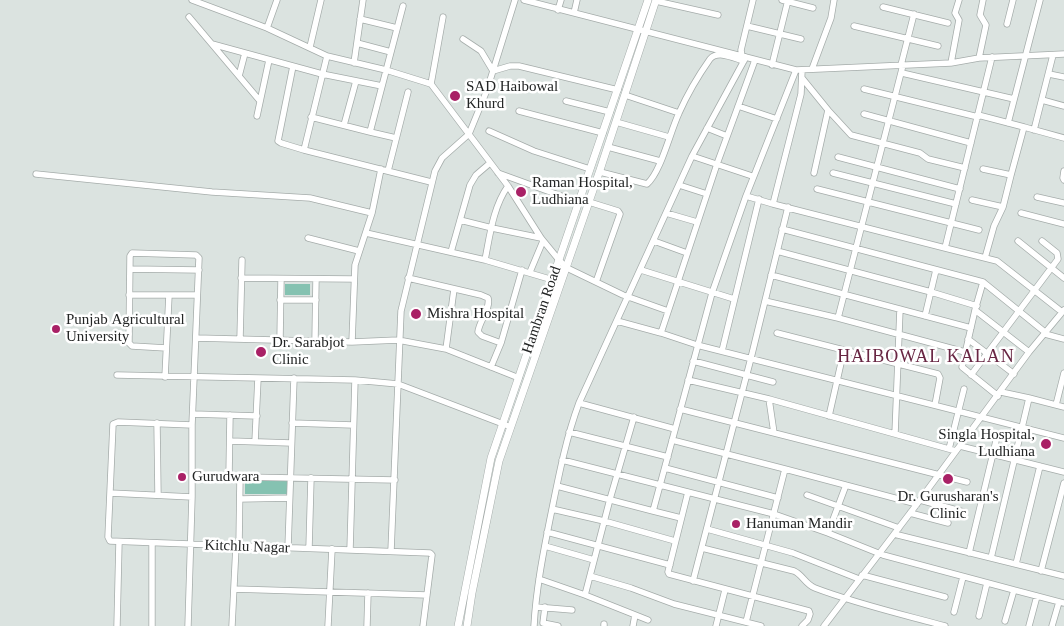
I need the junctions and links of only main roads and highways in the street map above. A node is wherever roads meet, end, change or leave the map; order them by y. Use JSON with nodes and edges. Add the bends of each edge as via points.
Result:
{"nodes":[{"id":1,"x":654,"y":0,"type":"edge"},
{"id":2,"x":643,"y":30,"type":"junction"},
{"id":3,"x":458,"y":626,"type":"edge"},
{"id":4,"x":467,"y":626,"type":"edge"}],
"edges":[{"from":1,"to":2,"type":"main road","name":"Hambran Road"},
{"from":2,"to":3,"type":"main road","name":"Hambran Road","via":[[578,202],[491,458]]},
{"from":2,"to":4,"type":"main road","name":"Hambran Road","via":[[600,172],[499,461]]}]}
